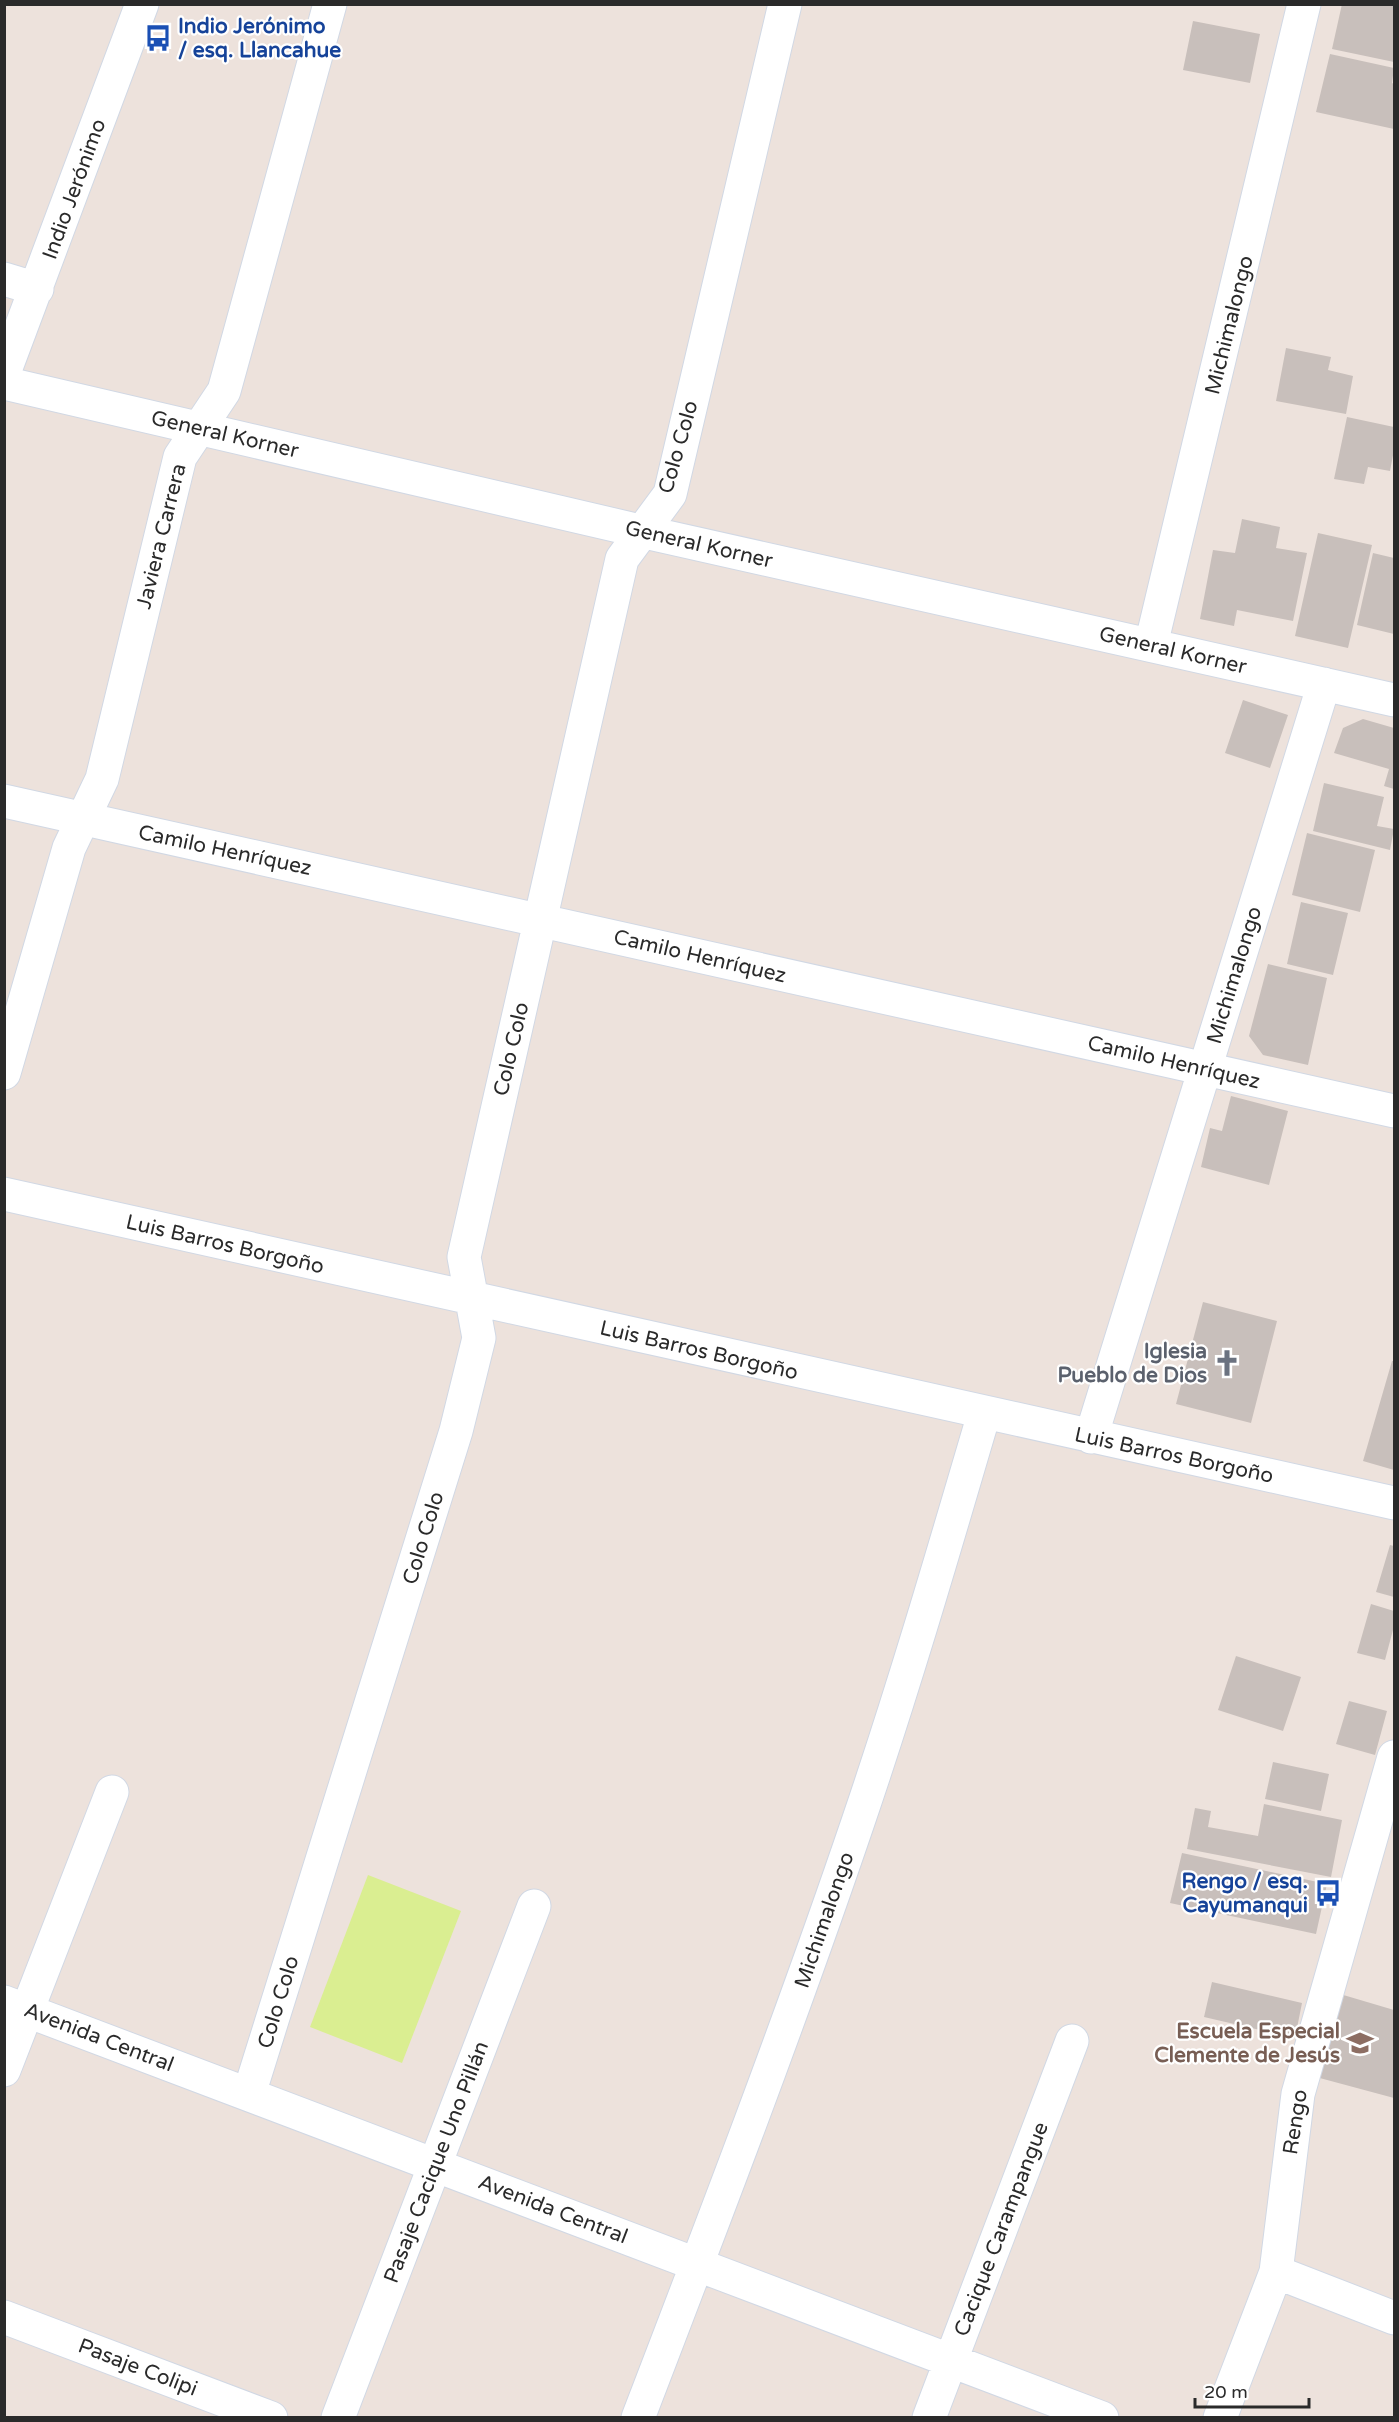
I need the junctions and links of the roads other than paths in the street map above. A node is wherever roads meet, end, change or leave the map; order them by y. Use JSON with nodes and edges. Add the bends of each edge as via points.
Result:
{"nodes":[{"id":1,"x":142,"y":4,"type":"edge"},
{"id":2,"x":330,"y":4,"type":"edge"},
{"id":3,"x":785,"y":4,"type":"edge"},
{"id":4,"x":1304,"y":4,"type":"edge"},
{"id":5,"x":4,"y":279,"type":"edge"},
{"id":6,"x":37,"y":290,"type":"junction"},
{"id":7,"x":4,"y":373,"type":"edge"},
{"id":8,"x":4,"y":383,"type":"edge"},
{"id":9,"x":198,"y":428,"type":"junction"},
{"id":10,"x":640,"y":531,"type":"junction"},
{"id":11,"x":1151,"y":645,"type":"junction"},
{"id":12,"x":1324,"y":684,"type":"junction"},
{"id":13,"x":1395,"y":700,"type":"edge"},
{"id":14,"x":4,"y":801,"type":"edge"},
{"id":15,"x":83,"y":819,"type":"junction"},
{"id":16,"x":540,"y":920,"type":"junction"},
{"id":17,"x":1205,"y":1069,"type":"junction"},
{"id":18,"x":4,"y":1073,"type":"edge"},
{"id":19,"x":1395,"y":1111,"type":"edge"},
{"id":20,"x":4,"y":1194,"type":"edge"},
{"id":21,"x":472,"y":1299,"type":"junction"},
{"id":22,"x":984,"y":1414,"type":"junction"},
{"id":23,"x":1091,"y":1437,"type":"junction"},
{"id":24,"x":1395,"y":1503,"type":"edge"},
{"id":25,"x":1395,"y":1757,"type":"edge"},
{"id":26,"x":112,"y":1792,"type":"dead end"},
{"id":27,"x":534,"y":1906,"type":"dead end"},
{"id":28,"x":16,"y":2006,"type":"edge"},
{"id":29,"x":1072,"y":2041,"type":"dead end"},
{"id":30,"x":4,"y":2070,"type":"edge"},
{"id":31,"x":249,"y":2094,"type":"junction"},
{"id":32,"x":435,"y":2165,"type":"junction"},
{"id":33,"x":697,"y":2264,"type":"junction"},
{"id":34,"x":1276,"y":2272,"type":"junction"},
{"id":35,"x":4,"y":2317,"type":"edge"},
{"id":36,"x":1395,"y":2318,"type":"edge"},
{"id":37,"x":950,"y":2360,"type":"junction"},
{"id":38,"x":271,"y":2418,"type":"edge"},
{"id":39,"x":338,"y":2418,"type":"edge"},
{"id":40,"x":638,"y":2418,"type":"edge"},
{"id":41,"x":929,"y":2418,"type":"edge"},
{"id":42,"x":1102,"y":2418,"type":"edge"},
{"id":43,"x":1220,"y":2418,"type":"edge"}],
"edges":[{"from":1,"to":6,"type":"street","name":"Indio Jerónimo"},
{"from":2,"to":9,"type":"street","name":"Javiera Carrera","via":[[224,391]]},
{"from":3,"to":10,"type":"street","name":"Colo Colo","via":[[669,494]]},
{"from":4,"to":11,"type":"street","name":"Michimalongo"},
{"from":5,"to":6,"type":"street"},
{"from":6,"to":7,"type":"street","name":"Indio Jerónimo"},
{"from":8,"to":9,"type":"street","name":"General Korner"},
{"from":9,"to":10,"type":"street","name":"General Korner"},
{"from":9,"to":15,"type":"street","name":"Javiera Carrera","via":[[180,457],[102,779]]},
{"from":10,"to":11,"type":"street","name":"General Korner"},
{"from":10,"to":16,"type":"street","name":"Colo Colo","via":[[622,558]]},
{"from":11,"to":12,"type":"street","name":"General Korner"},
{"from":12,"to":13,"type":"street","name":"General Korner"},
{"from":12,"to":17,"type":"street","name":"Michimalongo"},
{"from":14,"to":15,"type":"street","name":"Camilo Henríquez"},
{"from":15,"to":16,"type":"street","name":"Camilo Henríquez"},
{"from":15,"to":18,"type":"street","name":"Javiera Carrera","via":[[69,848]]},
{"from":16,"to":17,"type":"street","name":"Camilo Henríquez"},
{"from":16,"to":21,"type":"street","name":"Colo Colo","via":[[464,1257]]},
{"from":17,"to":19,"type":"street","name":"Camilo Henríquez"},
{"from":17,"to":23,"type":"street","name":"Michimalongo"},
{"from":20,"to":21,"type":"street","name":"Luis Barros Borgoño"},
{"from":21,"to":22,"type":"street","name":"Luis Barros Borgoño"},
{"from":21,"to":31,"type":"street","name":"Colo Colo","via":[[479,1338],[456,1431]]},
{"from":22,"to":23,"type":"street","name":"Luis Barros Borgoño"},
{"from":22,"to":33,"type":"street","name":"Michimalongo","via":[[858,1821]]},
{"from":23,"to":24,"type":"street","name":"Luis Barros Borgoño"},
{"from":25,"to":34,"type":"street","name":"Rengo","via":[[1298,2094]]},
{"from":26,"to":28,"type":"street"},
{"from":27,"to":32,"type":"street","name":"Pasaje Cacique Uno Pillán"},
{"from":28,"to":30,"type":"street"},
{"from":28,"to":31,"type":"street","name":"Avenida Central"},
{"from":29,"to":37,"type":"street","name":"Cacique Carampangue"},
{"from":31,"to":32,"type":"street","name":"Avenida Central"},
{"from":32,"to":33,"type":"street","name":"Avenida Central"},
{"from":32,"to":39,"type":"street","name":"Pasaje Cacique Uno Pillán"},
{"from":33,"to":37,"type":"street","name":"Avenida Central"},
{"from":33,"to":40,"type":"street","name":"Michimalongo"},
{"from":34,"to":36,"type":"street"},
{"from":34,"to":43,"type":"street","name":"Rengo"},
{"from":35,"to":38,"type":"street","name":"Pasaje Colipi"},
{"from":37,"to":41,"type":"street","name":"Cacique Carampangue"},
{"from":37,"to":42,"type":"street","name":"Avenida Central"}]}
